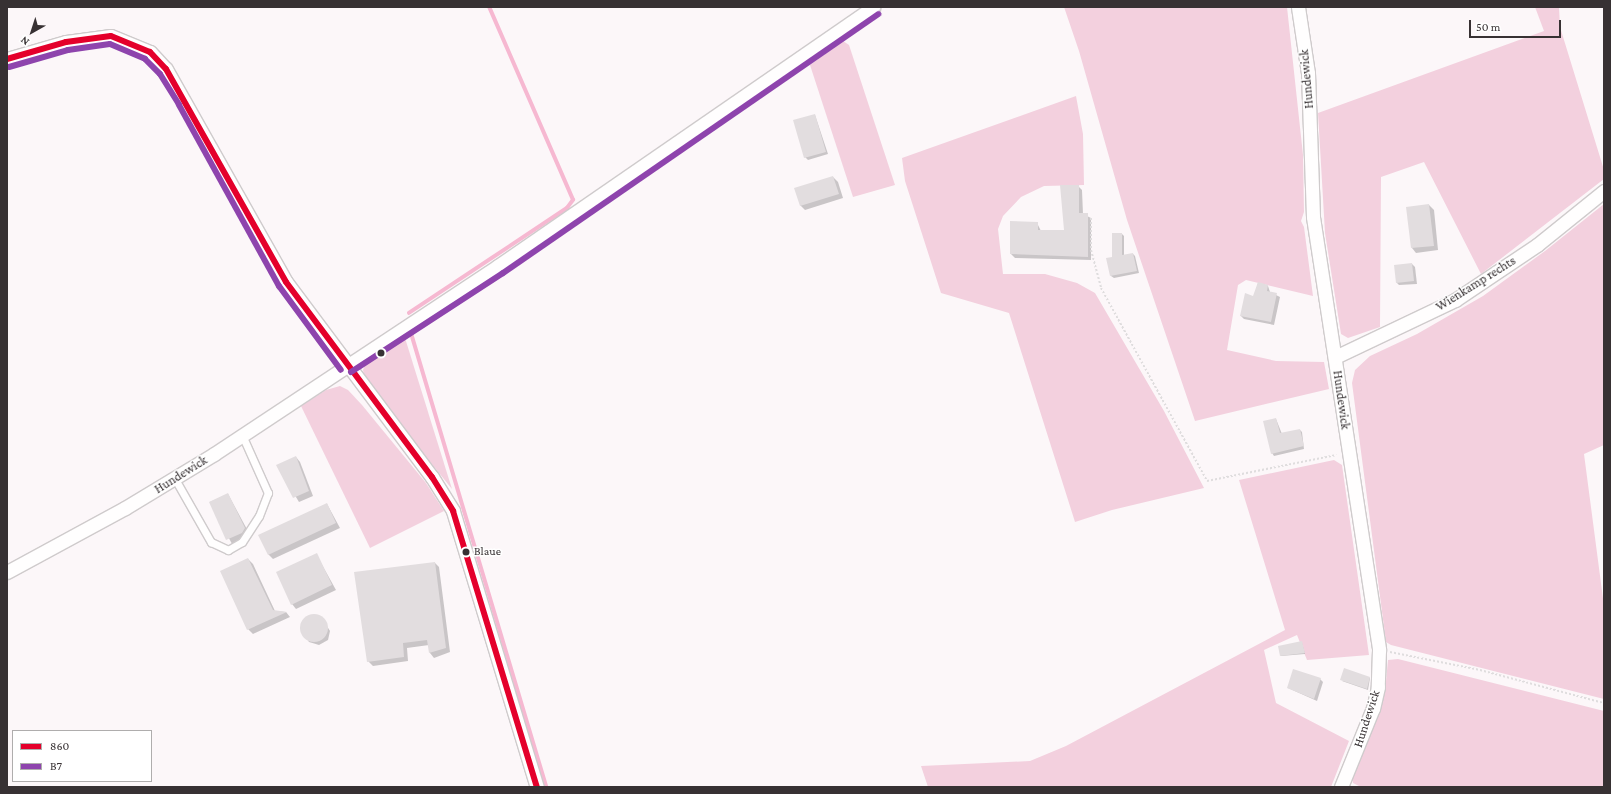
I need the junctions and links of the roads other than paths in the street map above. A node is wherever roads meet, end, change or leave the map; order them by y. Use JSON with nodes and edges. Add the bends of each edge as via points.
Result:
{"nodes":[{"id":1,"x":873,"y":7,"type":"edge"},
{"id":2,"x":1298,"y":7,"type":"edge"},
{"id":3,"x":7,"y":59,"type":"edge"},
{"id":4,"x":1604,"y":191,"type":"edge"},
{"id":5,"x":1335,"y":356,"type":"junction"},
{"id":6,"x":347,"y":365,"type":"junction"},
{"id":7,"x":242,"y":435,"type":"junction"},
{"id":8,"x":175,"y":479,"type":"junction"},
{"id":9,"x":7,"y":572,"type":"edge"},
{"id":10,"x":1344,"y":786,"type":"edge"},
{"id":11,"x":537,"y":787,"type":"edge"}],
"edges":[{"from":1,"to":6,"type":"street","name":"Hundewick","via":[[511,257]]},
{"from":2,"to":5,"type":"street","name":"Hundewick","via":[[1308,73],[1312,217]]},
{"from":3,"to":6,"type":"street","via":[[66,42],[111,36],[150,52],[166,69],[186,101],[286,282]]},
{"from":4,"to":5,"type":"street","name":"Wienkamp rechts","via":[[1537,245],[1460,297]]},
{"from":5,"to":10,"type":"street","name":"Hundewick","via":[[1379,650],[1378,680],[1373,708]]},
{"from":6,"to":7,"type":"street","name":"Hundewick"},
{"from":6,"to":11,"type":"street","via":[[432,477],[453,511]]},
{"from":7,"to":8,"type":"street","name":"Hundewick"},
{"from":7,"to":8,"type":"lane","via":[[268,493],[259,516],[242,542],[228,550],[211,542]]},
{"from":8,"to":9,"type":"street","name":"Hundewick"}]}
